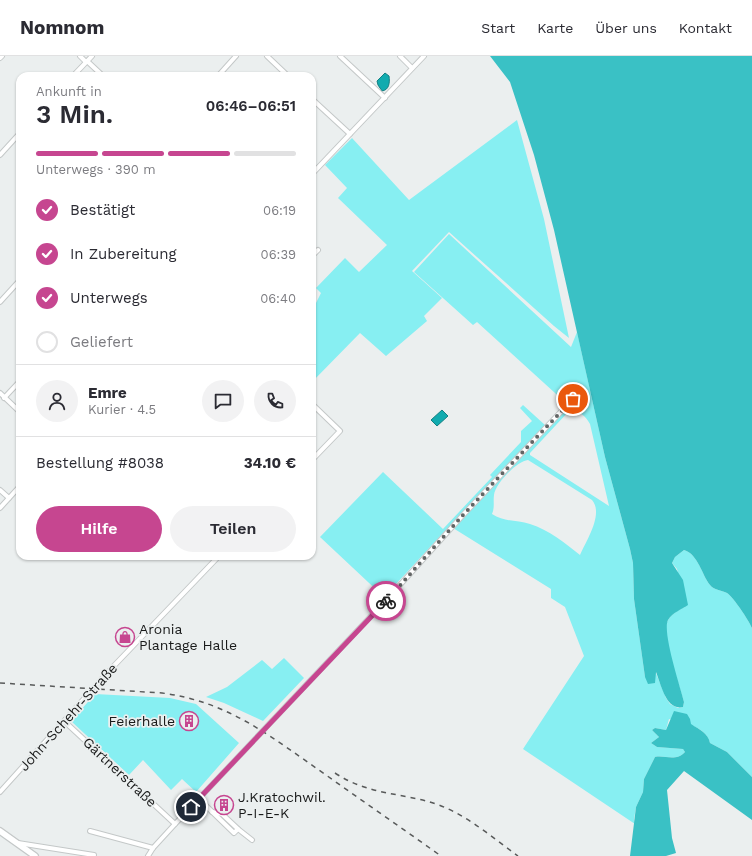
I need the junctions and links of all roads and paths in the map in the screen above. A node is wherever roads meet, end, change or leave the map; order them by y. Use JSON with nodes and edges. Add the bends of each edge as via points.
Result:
{"nodes":[{"id":1,"x":80,"y":56,"type":"edge"},
{"id":2,"x":92,"y":56,"type":"edge"},
{"id":3,"x":236,"y":56,"type":"edge"},
{"id":4,"x":267,"y":56,"type":"edge"},
{"id":5,"x":340,"y":56,"type":"edge"},
{"id":6,"x":400,"y":56,"type":"edge"},
{"id":7,"x":424,"y":56,"type":"edge"},
{"id":8,"x":87,"y":62,"type":"junction"},
{"id":9,"x":412,"y":68,"type":"junction"},
{"id":10,"x":77,"y":72,"type":"edge"},
{"id":11,"x":98,"y":72,"type":"edge"},
{"id":12,"x":222,"y":72,"type":"edge"},
{"id":13,"x":284,"y":72,"type":"edge"},
{"id":14,"x":385,"y":98,"type":"junction"},
{"id":15,"x":316,"y":103,"type":"edge"},
{"id":16,"x":350,"y":134,"type":"junction"},
{"id":17,"x":16,"y":137,"type":"edge"},
{"id":18,"x":0,"y":155,"type":"edge"},
{"id":19,"x":316,"y":170,"type":"edge"},
{"id":20,"x":16,"y":284,"type":"edge"},
{"id":21,"x":0,"y":302,"type":"edge"},
{"id":22,"x":16,"y":385,"type":"edge"},
{"id":23,"x":578,"y":389,"type":"dead end"},
{"id":24,"x":0,"y":394,"type":"edge"},
{"id":25,"x":4,"y":398,"type":"junction"},
{"id":26,"x":16,"y":408,"type":"edge"},
{"id":27,"x":316,"y":408,"type":"edge"},
{"id":28,"x":316,"y":456,"type":"edge"},
{"id":29,"x":0,"y":490,"type":"edge"},
{"id":30,"x":16,"y":490,"type":"edge"},
{"id":31,"x":9,"y":498,"type":"junction"},
{"id":32,"x":0,"y":508,"type":"edge"},
{"id":33,"x":215,"y":560,"type":"edge"},
{"id":34,"x":64,"y":721,"type":"junction"},
{"id":35,"x":0,"y":792,"type":"edge"},
{"id":36,"x":199,"y":799,"type":"junction"},
{"id":37,"x":175,"y":824,"type":"junction"},
{"id":38,"x":0,"y":831,"type":"edge"},
{"id":39,"x":90,"y":831,"type":"dead end"},
{"id":40,"x":252,"y":840,"type":"dead end"},
{"id":41,"x":18,"y":843,"type":"junction"},
{"id":42,"x":153,"y":848,"type":"junction"},
{"id":43,"x":94,"y":855,"type":"dead end"},
{"id":44,"x":35,"y":856,"type":"edge"},
{"id":45,"x":148,"y":856,"type":"edge"}],
"edges":[{"from":1,"to":8,"type":"street"},
{"from":2,"to":8,"type":"street"},
{"from":3,"to":12,"type":"street"},
{"from":4,"to":13,"type":"street"},
{"from":5,"to":14,"type":"street"},
{"from":6,"to":9,"type":"street"},
{"from":7,"to":9,"type":"street"},
{"from":8,"to":10,"type":"street"},
{"from":8,"to":11,"type":"street"},
{"from":9,"to":14,"type":"street"},
{"from":14,"to":16,"type":"street"},
{"from":15,"to":16,"type":"street"},
{"from":16,"to":19,"type":"street"},
{"from":17,"to":18,"type":"street"},
{"from":20,"to":21,"type":"street"},
{"from":22,"to":25,"type":"street"},
{"from":23,"to":36,"type":"street","via":[[573,399]]},
{"from":24,"to":25,"type":"street"},
{"from":25,"to":26,"type":"street"},
{"from":27,"to":28,"type":"street","via":[[340,430]]},
{"from":29,"to":31,"type":"street"},
{"from":30,"to":31,"type":"street"},
{"from":31,"to":32,"type":"street"},
{"from":33,"to":34,"type":"street","name":"John-Schehr-Straße"},
{"from":34,"to":35,"type":"street","name":"John-Schehr-Straße"},
{"from":34,"to":37,"type":"street","name":"Gärtnerstraße"},
{"from":36,"to":37,"type":"street"},
{"from":36,"to":40,"type":"street","via":[[234,833],[238,829]]},
{"from":37,"to":42,"type":"street"},
{"from":38,"to":41,"type":"main road"},
{"from":39,"to":42,"type":"street"},
{"from":41,"to":43,"type":"street"},
{"from":41,"to":44,"type":"main road"},
{"from":42,"to":45,"type":"street"}]}
